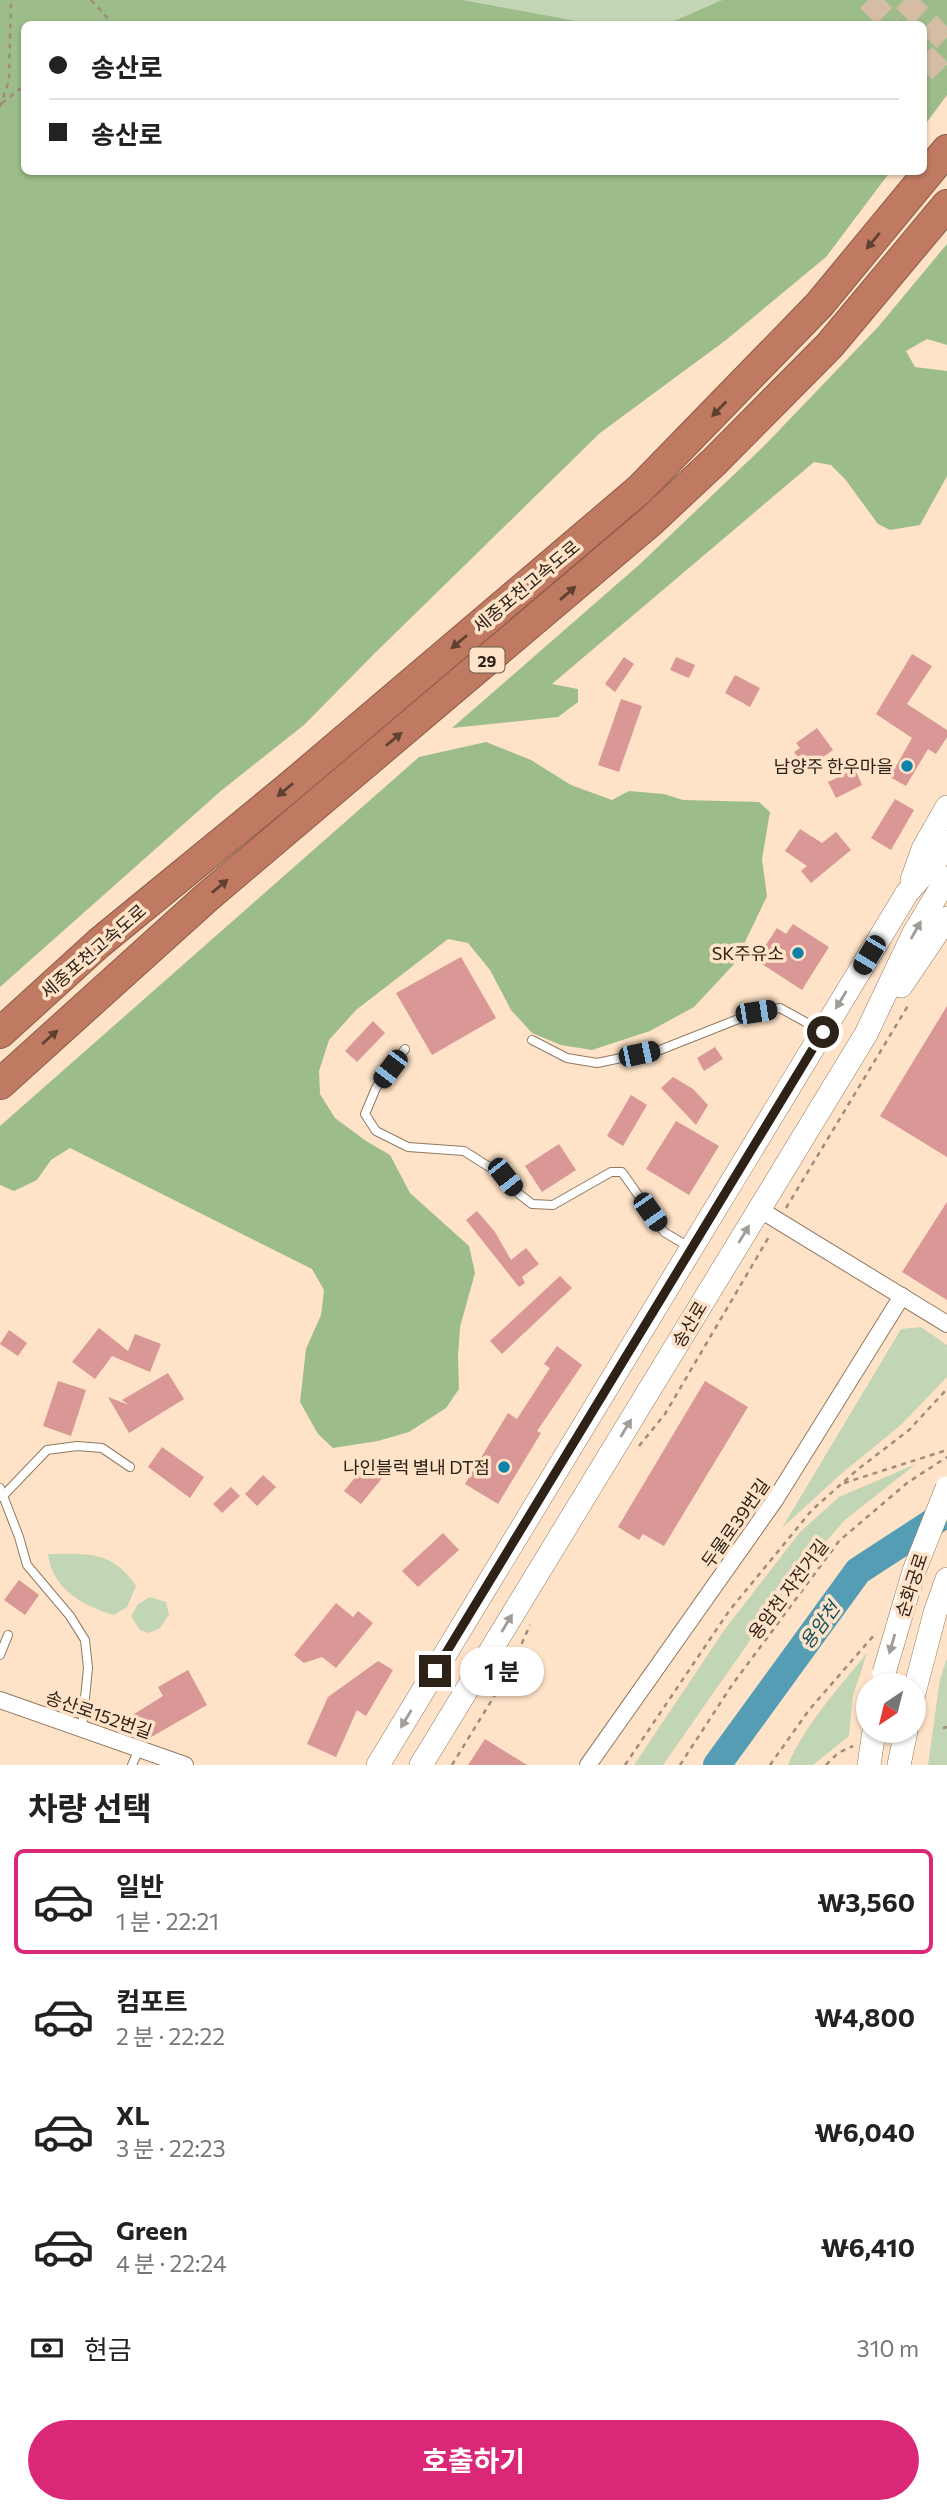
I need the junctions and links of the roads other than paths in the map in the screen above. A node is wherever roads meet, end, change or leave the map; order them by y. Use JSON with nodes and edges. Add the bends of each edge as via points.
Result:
{"nodes":[{"id":1,"x":947,"y":150,"type":"edge"},
{"id":2,"x":946,"y":206,"type":"edge"},
{"id":3,"x":947,"y":807,"type":"edge"},
{"id":4,"x":947,"y":842,"type":"edge"},
{"id":5,"x":947,"y":878,"type":"edge"},
{"id":6,"x":907,"y":893,"type":"junction"},
{"id":7,"x":947,"y":918,"type":"edge"},
{"id":8,"x":823,"y":1032,"type":"junction"},
{"id":9,"x":0,"y":1033,"type":"edge"},
{"id":10,"x":866,"y":1034,"type":"junction"},
{"id":11,"x":531,"y":1040,"type":"dead end"},
{"id":12,"x":405,"y":1049,"type":"dead end"},
{"id":13,"x":0,"y":1084,"type":"edge"},
{"id":14,"x":769,"y":1215,"type":"junction"},
{"id":15,"x":691,"y":1249,"type":"junction"},
{"id":16,"x":902,"y":1296,"type":"junction"},
{"id":17,"x":947,"y":1324,"type":"edge"},
{"id":18,"x":130,"y":1467,"type":"dead end"},
{"id":19,"x":947,"y":1488,"type":"edge"},
{"id":20,"x":1,"y":1495,"type":"edge"},
{"id":21,"x":947,"y":1579,"type":"edge"},
{"id":22,"x":8,"y":1635,"type":"dead end"},
{"id":23,"x":0,"y":1655,"type":"edge"},
{"id":24,"x":885,"y":1673,"type":"edge"},
{"id":25,"x":919,"y":1673,"type":"edge"},
{"id":26,"x":0,"y":1700,"type":"edge"},
{"id":27,"x":82,"y":1728,"type":"junction"},
{"id":28,"x":873,"y":1743,"type":"edge"},
{"id":29,"x":904,"y":1743,"type":"edge"},
{"id":30,"x":139,"y":1749,"type":"junction"},
{"id":31,"x":132,"y":1765,"type":"edge"},
{"id":32,"x":185,"y":1765,"type":"edge"},
{"id":33,"x":378,"y":1765,"type":"edge"},
{"id":34,"x":421,"y":1765,"type":"edge"},
{"id":35,"x":588,"y":1765,"type":"edge"},
{"id":36,"x":869,"y":1765,"type":"edge"},
{"id":37,"x":899,"y":1765,"type":"edge"}],
"edges":[{"from":1,"to":9,"type":"highway","name":"세종포천고속도로","number":"29","one_way":true,"via":[[819,305],[639,489],[99,943]]},
{"from":13,"to":2,"type":"highway","name":"세종포천고속도로","number":"29","one_way":true,"via":[[206,898],[660,512],[830,345]]},
{"from":3,"to":6,"type":"street","via":[[923,849]]},
{"from":4,"to":6,"type":"street","name":"송산로"},
{"from":10,"to":5,"type":"street","name":"송산로","one_way":true,"via":[[914,933]]},
{"from":6,"to":8,"type":"street","name":"송산로","one_way":true},
{"from":7,"to":10,"type":"street"},
{"from":8,"to":11,"type":"lane","via":[[780,1008],[756,1012],[660,1050],[597,1063],[567,1058]]},
{"from":8,"to":15,"type":"street","name":"송산로"},
{"from":10,"to":14,"type":"street","name":"송산로"},
{"from":12,"to":15,"type":"lane","via":[[376,1088],[365,1114],[376,1131],[408,1147],[464,1151],[505,1177],[532,1204],[553,1205],[611,1172],[622,1172],[664,1232]]},
{"from":14,"to":16,"type":"street"},
{"from":34,"to":14,"type":"street","name":"송산로","one_way":true},
{"from":15,"to":33,"type":"street","name":"송산로","one_way":true},
{"from":16,"to":17,"type":"street"},
{"from":16,"to":35,"type":"street","name":"두물로39번길","via":[[775,1500]]},
{"from":18,"to":20,"type":"lane","via":[[102,1448],[47,1450]]},
{"from":19,"to":24,"type":"street","name":"순화궁로","one_way":true,"bridge":true,"via":[[914,1571]]},
{"from":20,"to":27,"type":"lane","via":[[27,1565],[85,1640],[88,1668]]},
{"from":21,"to":25,"type":"street","name":"순화궁로"},
{"from":22,"to":23,"type":"lane"},
{"from":26,"to":27,"type":"street","name":"송산로152번길"},
{"from":27,"to":30,"type":"street","name":"송산로152번길"},
{"from":28,"to":36,"type":"street"},
{"from":29,"to":37,"type":"street"},
{"from":30,"to":31,"type":"lane"},
{"from":30,"to":32,"type":"street","name":"송산로152번길"}]}
